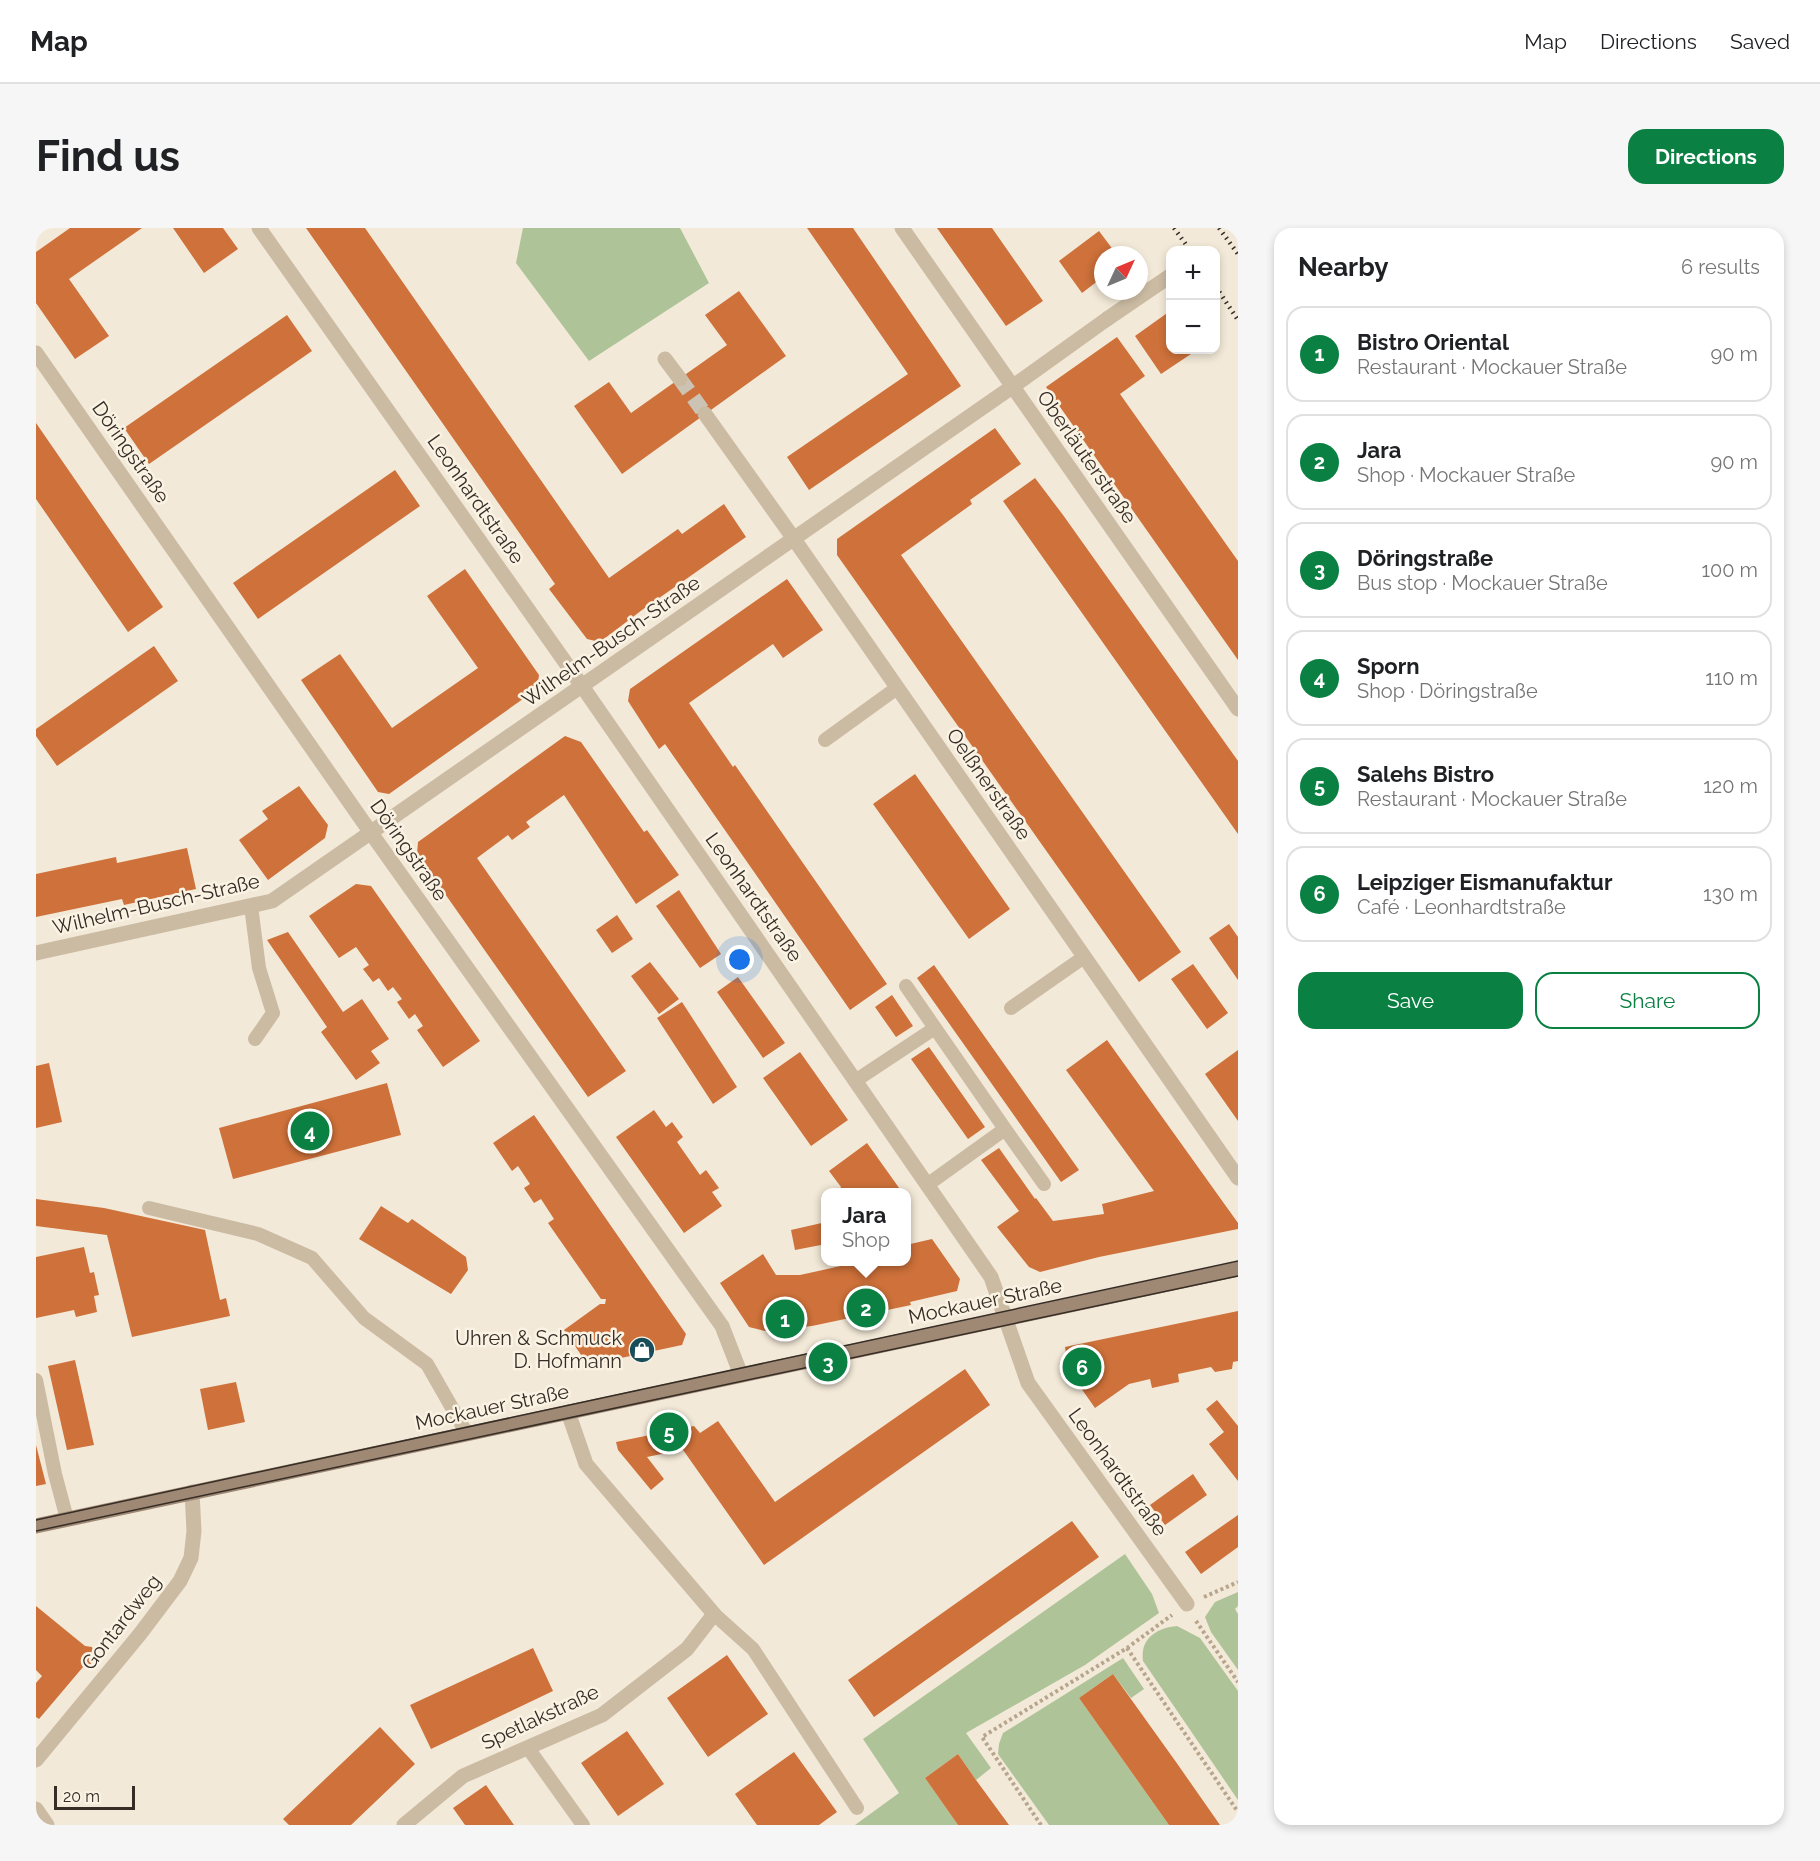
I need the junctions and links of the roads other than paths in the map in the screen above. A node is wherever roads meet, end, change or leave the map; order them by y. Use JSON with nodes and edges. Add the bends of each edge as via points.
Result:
{"nodes":[{"id":1,"x":259,"y":228,"type":"edge"},
{"id":2,"x":902,"y":228,"type":"edge"},
{"id":3,"x":1166,"y":279,"type":"edge"},
{"id":4,"x":36,"y":353,"type":"edge"},
{"id":5,"x":665,"y":358,"type":"dead end"},
{"id":6,"x":680,"y":379,"type":"tunnel mouth"},
{"id":7,"x":1012,"y":387,"type":"junction"},
{"id":8,"x":705,"y":414,"type":"tunnel mouth"},
{"id":9,"x":794,"y":539,"type":"junction"},
{"id":10,"x":582,"y":686,"type":"junction"},
{"id":11,"x":897,"y":688,"type":"junction"},
{"id":12,"x":1238,"y":709,"type":"edge"},
{"id":13,"x":825,"y":740,"type":"dead end"},
{"id":14,"x":371,"y":833,"type":"junction"},
{"id":15,"x":251,"y":906,"type":"junction"},
{"id":16,"x":36,"y":952,"type":"edge"},
{"id":17,"x":1084,"y":957,"type":"junction"},
{"id":18,"x":906,"y":986,"type":"dead end"},
{"id":19,"x":1011,"y":1008,"type":"dead end"},
{"id":20,"x":934,"y":1028,"type":"junction"},
{"id":21,"x":255,"y":1039,"type":"dead end"},
{"id":22,"x":855,"y":1081,"type":"junction"},
{"id":23,"x":1005,"y":1129,"type":"junction"},
{"id":24,"x":1238,"y":1178,"type":"edge"},
{"id":25,"x":1044,"y":1184,"type":"dead end"},
{"id":26,"x":927,"y":1185,"type":"junction"},
{"id":27,"x":149,"y":1208,"type":"dead end"},
{"id":28,"x":1238,"y":1269,"type":"edge"},
{"id":29,"x":1007,"y":1318,"type":"junction"},
{"id":30,"x":741,"y":1375,"type":"junction"},
{"id":31,"x":36,"y":1380,"type":"edge"},
{"id":32,"x":568,"y":1412,"type":"junction"},
{"id":33,"x":467,"y":1434,"type":"junction"},
{"id":34,"x":192,"y":1492,"type":"junction"},
{"id":35,"x":67,"y":1519,"type":"junction"},
{"id":36,"x":36,"y":1526,"type":"edge"},
{"id":37,"x":1187,"y":1605,"type":"road end"},
{"id":38,"x":714,"y":1614,"type":"junction"},
{"id":39,"x":528,"y":1748,"type":"junction"},
{"id":40,"x":36,"y":1760,"type":"edge"},
{"id":41,"x":857,"y":1808,"type":"dead end"},
{"id":42,"x":36,"y":1809,"type":"edge"},
{"id":43,"x":406,"y":1824,"type":"edge"},
{"id":44,"x":47,"y":1825,"type":"edge"},
{"id":45,"x":582,"y":1825,"type":"edge"}],
"edges":[{"from":1,"to":10,"type":"street","name":"Leonhardtstraße"},
{"from":2,"to":7,"type":"street","name":"Oberläuterstraße"},
{"from":3,"to":7,"type":"street","name":"Wilhelm-Busch-Straße"},
{"from":4,"to":14,"type":"street","name":"Döringstraße"},
{"from":5,"to":6,"type":"street"},
{"from":7,"to":9,"type":"street","name":"Wilhelm-Busch-Straße"},
{"from":7,"to":12,"type":"street","name":"Oberläuterstraße"},
{"from":8,"to":9,"type":"street","name":"Oelßnerstraße"},
{"from":9,"to":10,"type":"street","name":"Wilhelm-Busch-Straße"},
{"from":9,"to":11,"type":"street","name":"Oelßnerstraße"},
{"from":10,"to":14,"type":"street","name":"Wilhelm-Busch-Straße"},
{"from":10,"to":22,"type":"street","name":"Leonhardtstraße"},
{"from":11,"to":13,"type":"lane"},
{"from":11,"to":17,"type":"street","name":"Oelßnerstraße"},
{"from":14,"to":15,"type":"street","name":"Wilhelm-Busch-Straße","via":[[272,901]]},
{"from":14,"to":30,"type":"street","name":"Döringstraße","via":[[722,1326]]},
{"from":15,"to":16,"type":"street","name":"Wilhelm-Busch-Straße"},
{"from":15,"to":21,"type":"lane","via":[[259,968],[273,1013]]},
{"from":17,"to":19,"type":"lane"},
{"from":17,"to":24,"type":"street","name":"Oelßnerstraße"},
{"from":18,"to":20,"type":"lane"},
{"from":20,"to":22,"type":"lane"},
{"from":20,"to":23,"type":"lane"},
{"from":22,"to":26,"type":"street","name":"Leonhardtstraße"},
{"from":23,"to":25,"type":"lane"},
{"from":23,"to":26,"type":"lane"},
{"from":26,"to":29,"type":"street","name":"Leonhardtstraße","via":[[991,1277]]},
{"from":27,"to":33,"type":"lane","via":[[258,1234],[312,1258],[364,1318],[428,1364]]},
{"from":28,"to":29,"type":"main road","name":"Mockauer Straße"},
{"from":29,"to":30,"type":"main road","name":"Mockauer Straße"},
{"from":29,"to":37,"type":"street","name":"Leonhardtstraße","via":[[1028,1383]]},
{"from":30,"to":32,"type":"main road","name":"Mockauer Straße"},
{"from":31,"to":35,"type":"lane"},
{"from":32,"to":33,"type":"main road","name":"Mockauer Straße"},
{"from":32,"to":38,"type":"street","via":[[586,1464]]},
{"from":33,"to":34,"type":"main road","name":"Mockauer Straße"},
{"from":34,"to":35,"type":"main road","name":"Mockauer Straße"},
{"from":34,"to":40,"type":"street","name":"Gontardweg","via":[[191,1558],[180,1581]]},
{"from":35,"to":36,"type":"main road","name":"Mockauer Straße"},
{"from":38,"to":39,"type":"street","name":"Spetlakstraße","via":[[687,1649],[602,1715]]},
{"from":38,"to":41,"type":"lane","via":[[753,1649]]},
{"from":39,"to":43,"type":"street","name":"Spetlakstraße","via":[[463,1776]]},
{"from":39,"to":45,"type":"lane"},
{"from":42,"to":44,"type":"street"}]}
